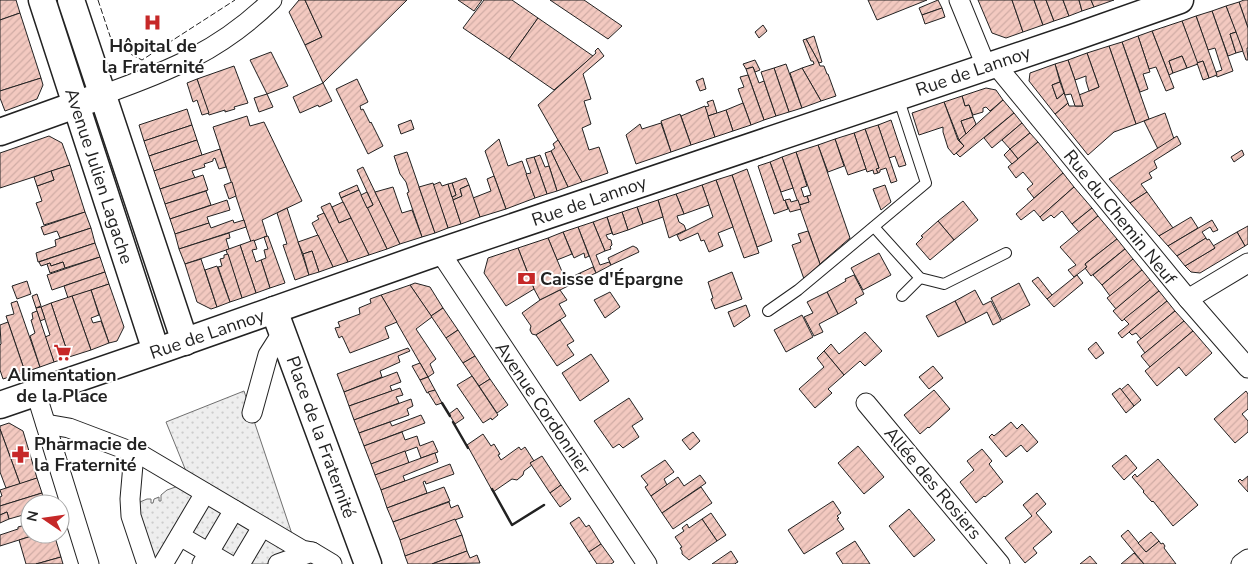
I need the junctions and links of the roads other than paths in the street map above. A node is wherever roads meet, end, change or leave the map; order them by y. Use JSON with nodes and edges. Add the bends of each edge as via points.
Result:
{"nodes":[{"id":1,"x":42,"y":0,"type":"edge"},
{"id":2,"x":71,"y":0,"type":"edge"},
{"id":3,"x":272,"y":0,"type":"edge"},
{"id":4,"x":959,"y":0,"type":"edge"},
{"id":5,"x":1180,"y":0,"type":"edge"},
{"id":6,"x":991,"y":65,"type":"junction"},
{"id":7,"x":102,"y":96,"type":"junction"},
{"id":8,"x":898,"y":96,"type":"junction"},
{"id":9,"x":76,"y":105,"type":"junction"},
{"id":10,"x":0,"y":132,"type":"edge"},
{"id":11,"x":874,"y":227,"type":"junction"},
{"id":12,"x":440,"y":252,"type":"junction"},
{"id":13,"x":1006,"y":253,"type":"dead end"},
{"id":14,"x":1248,"y":263,"type":"edge"},
{"id":15,"x":920,"y":278,"type":"junction"},
{"id":16,"x":902,"y":296,"type":"dead end"},
{"id":17,"x":1188,"y":299,"type":"junction"},
{"id":18,"x":768,"y":311,"type":"dead end"},
{"id":19,"x":278,"y":322,"type":"junction"},
{"id":20,"x":185,"y":342,"type":"junction"},
{"id":21,"x":156,"y":351,"type":"junction"},
{"id":22,"x":1248,"y":368,"type":"edge"},
{"id":23,"x":36,"y":393,"type":"junction"},
{"id":24,"x":866,"y":403,"type":"dead end"},
{"id":25,"x":0,"y":405,"type":"edge"},
{"id":26,"x":252,"y":413,"type":"dead end"},
{"id":27,"x":46,"y":424,"type":"junction"},
{"id":28,"x":134,"y":453,"type":"junction"},
{"id":29,"x":205,"y":493,"type":"junction"},
{"id":30,"x":234,"y":510,"type":"junction"},
{"id":31,"x":262,"y":527,"type":"junction"},
{"id":32,"x":180,"y":536,"type":"junction"},
{"id":33,"x":312,"y":552,"type":"junction"},
{"id":34,"x":206,"y":558,"type":"edge"},
{"id":35,"x":1248,"y":559,"type":"edge"},
{"id":36,"x":89,"y":564,"type":"edge"},
{"id":37,"x":147,"y":564,"type":"edge"},
{"id":38,"x":164,"y":564,"type":"edge"},
{"id":39,"x":228,"y":564,"type":"edge"},
{"id":40,"x":240,"y":564,"type":"edge"},
{"id":41,"x":278,"y":564,"type":"edge"},
{"id":42,"x":332,"y":564,"type":"edge"},
{"id":43,"x":368,"y":564,"type":"edge"},
{"id":44,"x":647,"y":564,"type":"edge"},
{"id":45,"x":1000,"y":564,"type":"edge"},
{"id":46,"x":1241,"y":564,"type":"edge"}],
"edges":[{"from":1,"to":9,"type":"main road","name":"Avenue Julien Lagache"},
{"from":2,"to":7,"type":"main road","name":"Avenue Julien Lagache"},
{"from":3,"to":7,"type":"street","via":[[247,24],[205,52]]},
{"from":4,"to":6,"type":"street","name":"Rue du Chemin Neuf"},
{"from":5,"to":6,"type":"main road","name":"Rue de Lannoy"},
{"from":6,"to":8,"type":"main road","name":"Rue de Lannoy"},
{"from":6,"to":17,"type":"street","name":"Rue du Chemin Neuf"},
{"from":7,"to":9,"type":"main road"},
{"from":7,"to":20,"type":"main road","name":"Avenue Julien Lagache"},
{"from":8,"to":11,"type":"lane","via":[[926,183]]},
{"from":8,"to":12,"type":"main road","name":"Rue de Lannoy"},
{"from":9,"to":10,"type":"main road"},
{"from":9,"to":21,"type":"main road","name":"Avenue Julien Lagache"},
{"from":11,"to":15,"type":"lane"},
{"from":11,"to":18,"type":"lane"},
{"from":12,"to":19,"type":"main road","name":"Rue de Lannoy"},
{"from":12,"to":44,"type":"street","name":"Avenue Cordonnier"},
{"from":13,"to":15,"type":"lane","via":[[944,284]]},
{"from":14,"to":17,"type":"street"},
{"from":15,"to":16,"type":"lane"},
{"from":17,"to":22,"type":"street","name":"Rue du Chemin Neuf"},
{"from":19,"to":20,"type":"main road","name":"Rue de Lannoy"},
{"from":19,"to":26,"type":"street"},
{"from":19,"to":43,"type":"main road","name":"Place de la Fraternité"},
{"from":20,"to":21,"type":"main road","name":"Rue de Lannoy"},
{"from":21,"to":23,"type":"main road","name":"Rue de Lannoy"},
{"from":23,"to":25,"type":"main road","name":"Rue de Lannoy"},
{"from":23,"to":27,"type":"street"},
{"from":24,"to":45,"type":"street","name":"Allée des Rosiers"},
{"from":27,"to":28,"type":"street","via":[[69,428]]},
{"from":27,"to":36,"type":"street"},
{"from":28,"to":29,"type":"street"},
{"from":28,"to":37,"type":"street","via":[[131,516]]},
{"from":29,"to":30,"type":"street"},
{"from":29,"to":32,"type":"street"},
{"from":30,"to":31,"type":"street"},
{"from":30,"to":34,"type":"street"},
{"from":31,"to":33,"type":"street","via":[[302,550]]},
{"from":31,"to":40,"type":"street"},
{"from":32,"to":34,"type":"street"},
{"from":32,"to":38,"type":"street"},
{"from":33,"to":41,"type":"street"},
{"from":33,"to":42,"type":"street"},
{"from":34,"to":39,"type":"street"},
{"from":35,"to":46,"type":"street"}]}
